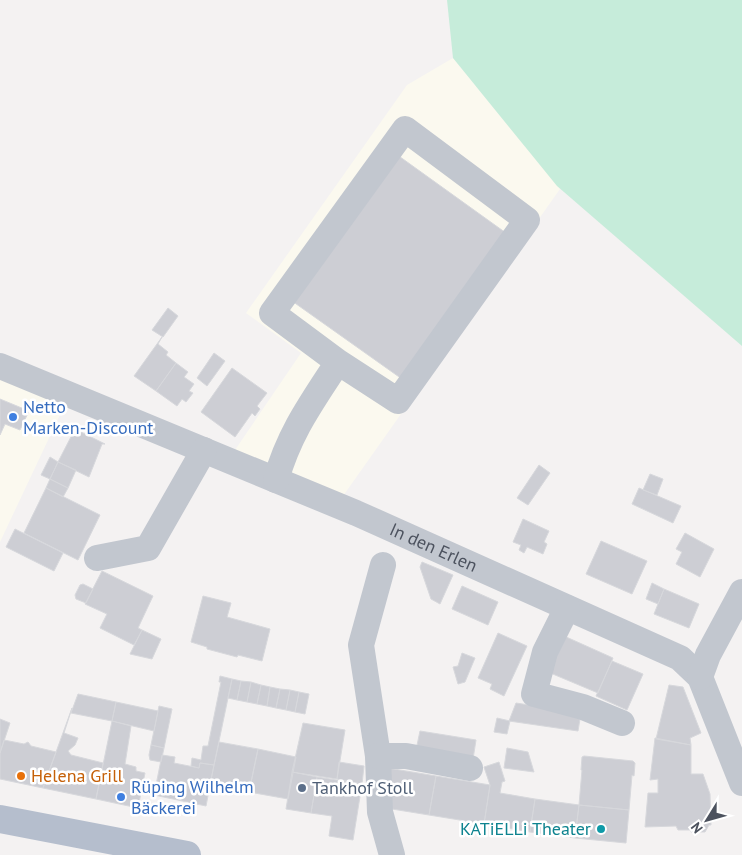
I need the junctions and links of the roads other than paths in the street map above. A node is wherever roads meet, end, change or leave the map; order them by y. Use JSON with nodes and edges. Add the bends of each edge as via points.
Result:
{"nodes":[{"id":1,"x":338,"y":362,"type":"junction"},
{"id":2,"x":0,"y":366,"type":"edge"},
{"id":3,"x":204,"y":450,"type":"junction"},
{"id":4,"x":276,"y":480,"type":"junction"},
{"id":5,"x":98,"y":558,"type":"dead end"},
{"id":6,"x":383,"y":565,"type":"dead end"},
{"id":7,"x":742,"y":592,"type":"edge"},
{"id":8,"x":567,"y":608,"type":"junction"},
{"id":9,"x":700,"y":676,"type":"junction"},
{"id":10,"x":622,"y":723,"type":"dead end"},
{"id":11,"x":378,"y":756,"type":"junction"},
{"id":12,"x":470,"y":768,"type":"dead end"},
{"id":13,"x":742,"y":783,"type":"edge"},
{"id":14,"x":0,"y":820,"type":"edge"},
{"id":15,"x":136,"y":850,"type":"edge"},
{"id":16,"x":187,"y":855,"type":"edge"},
{"id":17,"x":392,"y":855,"type":"edge"}],
"edges":[{"from":1,"to":1,"type":"street","via":[[398,400],[526,220],[405,129],[272,313]]},
{"from":1,"to":4,"type":"street","via":[[298,424],[283,455]]},
{"from":2,"to":3,"type":"street","name":"In den Erlen"},
{"from":3,"to":4,"type":"street","name":"In den Erlen"},
{"from":3,"to":5,"type":"street","via":[[148,548]]},
{"from":4,"to":8,"type":"street","name":"In den Erlen"},
{"from":6,"to":11,"type":"street","via":[[361,645]]},
{"from":7,"to":9,"type":"street"},
{"from":8,"to":9,"type":"street","name":"In den Erlen","via":[[680,658]]},
{"from":8,"to":10,"type":"street","via":[[546,652],[534,694]]},
{"from":9,"to":13,"type":"street","name":"In den Erlen"},
{"from":11,"to":12,"type":"street","via":[[406,756]]},
{"from":11,"to":17,"type":"street","via":[[380,812]]},
{"from":14,"to":15,"type":"main road"},
{"from":15,"to":16,"type":"main road"}]}
